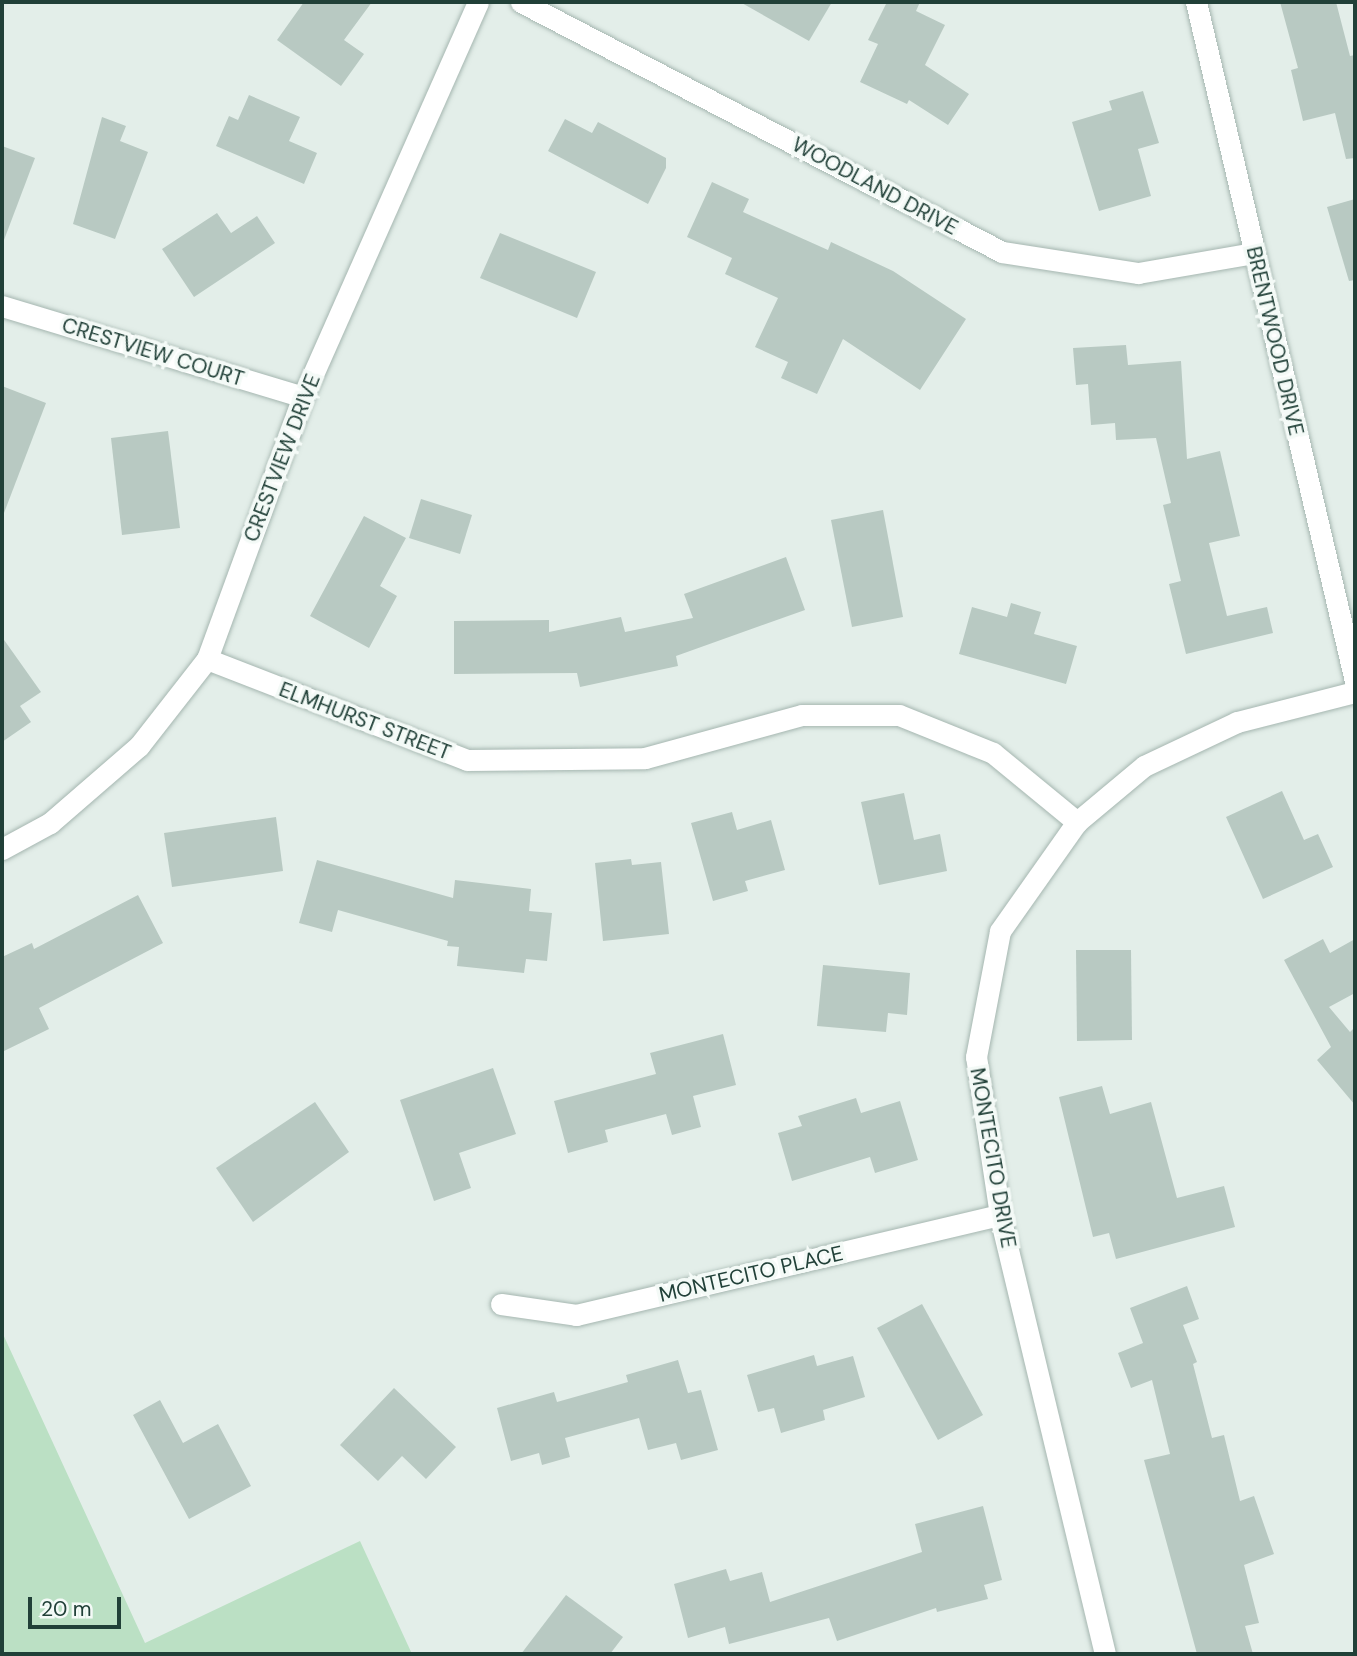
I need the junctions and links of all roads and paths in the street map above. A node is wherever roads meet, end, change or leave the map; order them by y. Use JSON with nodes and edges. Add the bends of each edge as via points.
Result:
{"nodes":[{"id":1,"x":478,"y":2,"type":"edge"},
{"id":2,"x":521,"y":2,"type":"edge"},
{"id":3,"x":1196,"y":2,"type":"edge"},
{"id":4,"x":1254,"y":253,"type":"junction"},
{"id":5,"x":2,"y":306,"type":"edge"},
{"id":6,"x":303,"y":397,"type":"junction"},
{"id":7,"x":206,"y":659,"type":"junction"},
{"id":8,"x":1355,"y":681,"type":"edge"},
{"id":9,"x":1355,"y":692,"type":"edge"},
{"id":10,"x":1077,"y":822,"type":"junction"},
{"id":11,"x":2,"y":849,"type":"edge"},
{"id":12,"x":1000,"y":1215,"type":"junction"},
{"id":13,"x":500,"y":1304,"type":"dead end"},
{"id":14,"x":1103,"y":1654,"type":"edge"}],
"edges":[{"from":1,"to":6,"type":"street","name":"CRESTVIEW DRIVE"},
{"from":2,"to":4,"type":"street","name":"WOODLAND DRIVE","via":[[1002,252],[1138,273]]},
{"from":3,"to":4,"type":"street","name":"BRENTWOOD DRIVE"},
{"from":4,"to":8,"type":"street","name":"BRENTWOOD DRIVE"},
{"from":5,"to":6,"type":"street","name":"CRESTVIEW COURT"},
{"from":6,"to":7,"type":"street","name":"CRESTVIEW DRIVE"},
{"from":7,"to":10,"type":"street","name":"ELMHURST STREET","via":[[467,760],[645,758],[802,715],[899,715],[993,753]]},
{"from":7,"to":11,"type":"street","name":"CRESTVIEW DRIVE","via":[[139,746],[50,823]]},
{"from":9,"to":10,"type":"street","name":"MONTECITO DRIVE","via":[[1237,722],[1144,766]]},
{"from":10,"to":12,"type":"street","name":"MONTECITO DRIVE","via":[[1000,931],[976,1057]]},
{"from":12,"to":13,"type":"street","name":"MONTECITO PLACE","via":[[576,1315]]},
{"from":12,"to":14,"type":"street","name":"MONTECITO DRIVE"}]}
